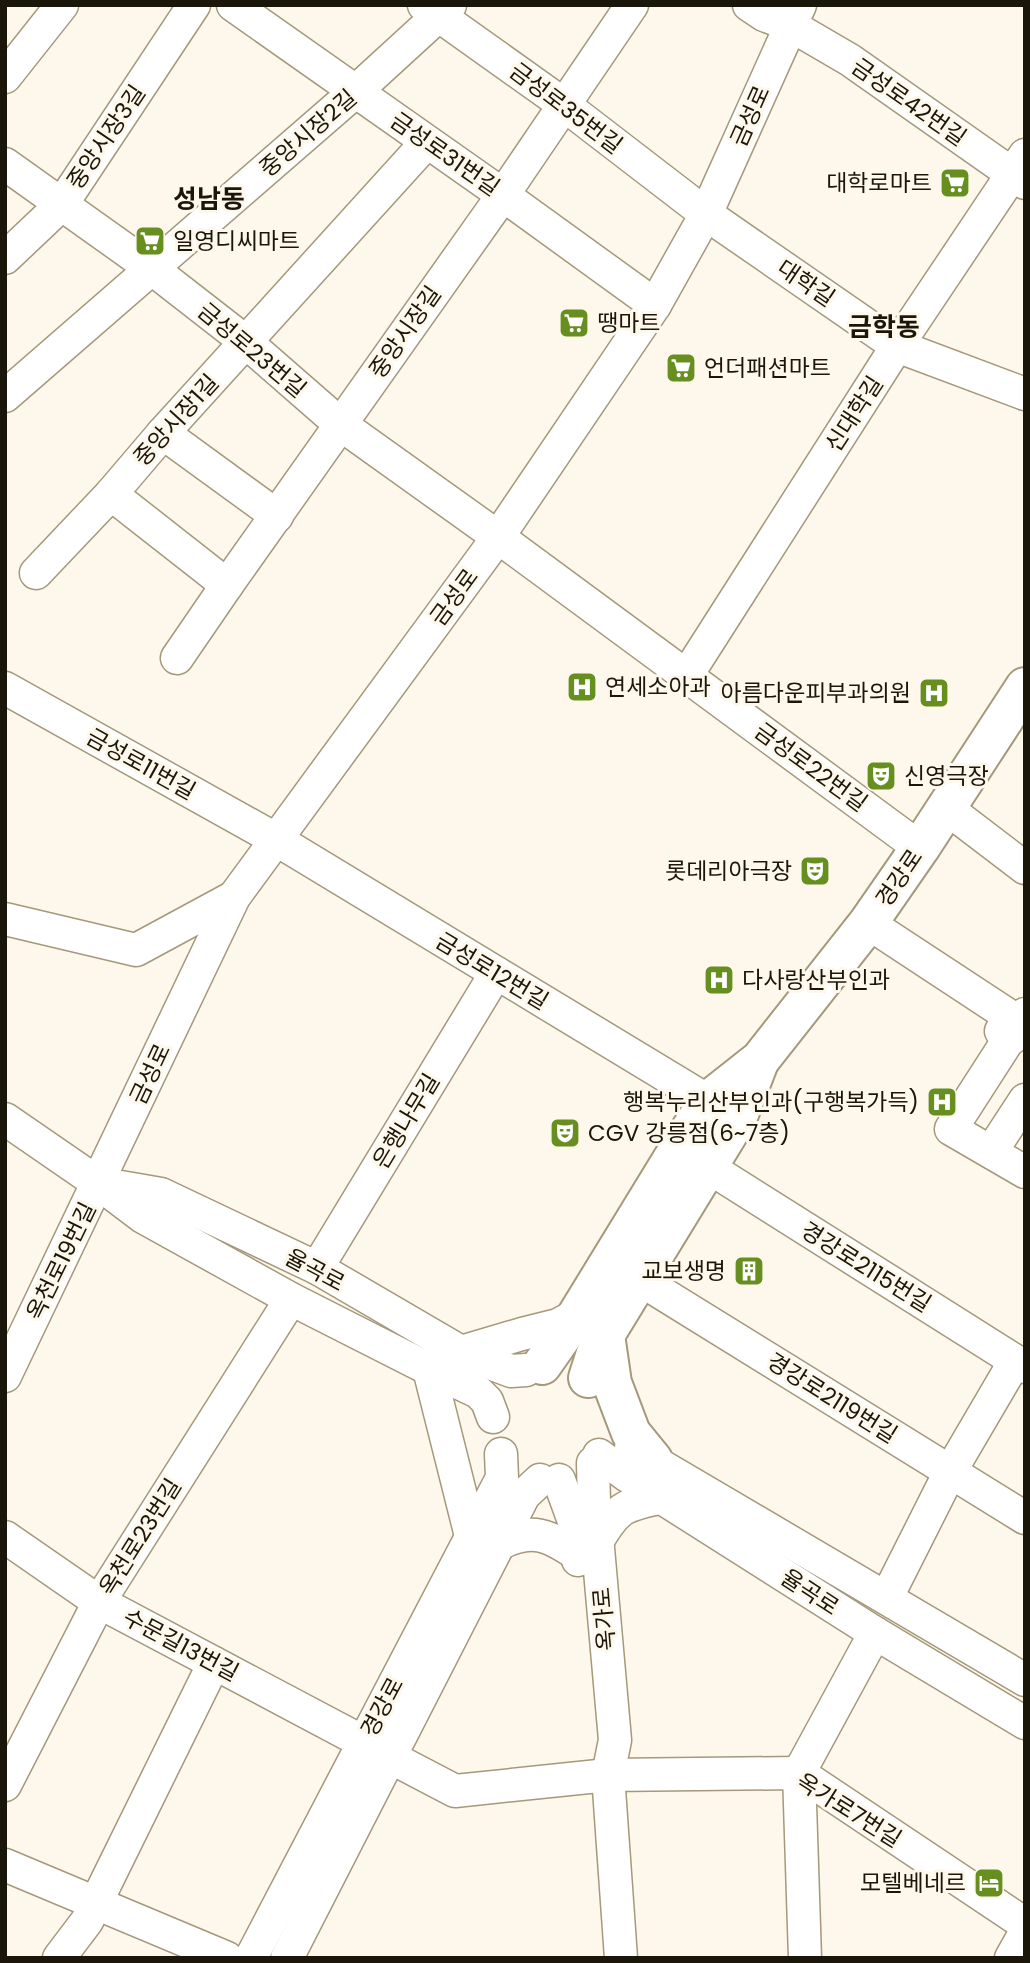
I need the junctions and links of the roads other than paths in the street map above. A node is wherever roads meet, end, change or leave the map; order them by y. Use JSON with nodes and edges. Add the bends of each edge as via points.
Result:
{"nodes":[{"id":1,"x":62,"y":5,"type":"edge"},
{"id":2,"x":194,"y":5,"type":"edge"},
{"id":3,"x":233,"y":5,"type":"edge"},
{"id":4,"x":632,"y":5,"type":"edge"},
{"id":5,"x":749,"y":5,"type":"edge"},
{"id":6,"x":438,"y":9,"type":"edge"},
{"id":7,"x":795,"y":15,"type":"edge"},
{"id":8,"x":5,"y":76,"type":"edge"},
{"id":9,"x":356,"y":91,"type":"junction"},
{"id":10,"x":563,"y":104,"type":"junction"},
{"id":11,"x":427,"y":142,"type":"junction"},
{"id":12,"x":5,"y":164,"type":"edge"},
{"id":13,"x":1020,"y":171,"type":"edge"},
{"id":14,"x":503,"y":195,"type":"junction"},
{"id":15,"x":62,"y":204,"type":"junction"},
{"id":16,"x":706,"y":215,"type":"junction"},
{"id":17,"x":5,"y":258,"type":"edge"},
{"id":18,"x":150,"y":268,"type":"junction"},
{"id":19,"x":655,"y":305,"type":"junction"},
{"id":20,"x":246,"y":342,"type":"junction"},
{"id":21,"x":897,"y":346,"type":"junction"},
{"id":22,"x":7,"y":392,"type":"edge"},
{"id":23,"x":1025,"y":394,"type":"edge"},
{"id":24,"x":340,"y":424,"type":"junction"},
{"id":25,"x":163,"y":433,"type":"junction"},
{"id":26,"x":111,"y":494,"type":"junction"},
{"id":27,"x":277,"y":516,"type":"junction"},
{"id":28,"x":498,"y":537,"type":"junction"},
{"id":29,"x":36,"y":573,"type":"dead end"},
{"id":30,"x":227,"y":584,"type":"junction"},
{"id":31,"x":177,"y":659,"type":"dead end"},
{"id":32,"x":687,"y":675,"type":"junction"},
{"id":33,"x":1025,"y":687,"type":"edge"},
{"id":34,"x":5,"y":688,"type":"edge"},
{"id":35,"x":945,"y":807,"type":"junction"},
{"id":36,"x":276,"y":840,"type":"junction"},
{"id":37,"x":920,"y":848,"type":"junction"},
{"id":38,"x":1025,"y":868,"type":"edge"},
{"id":39,"x":234,"y":897,"type":"junction"},
{"id":40,"x":5,"y":919,"type":"edge"},
{"id":41,"x":868,"y":923,"type":"junction"},
{"id":42,"x":496,"y":974,"type":"junction"},
{"id":43,"x":1020,"y":1032,"type":"edge"},
{"id":44,"x":760,"y":1060,"type":"junction"},
{"id":45,"x":1025,"y":1100,"type":"edge"},
{"id":46,"x":708,"y":1101,"type":"junction"},
{"id":47,"x":5,"y":1119,"type":"edge"},
{"id":48,"x":991,"y":1152,"type":"junction"},
{"id":49,"x":708,"y":1167,"type":"junction"},
{"id":50,"x":1025,"y":1172,"type":"edge"},
{"id":51,"x":98,"y":1183,"type":"junction"},
{"id":52,"x":317,"y":1269,"type":"junction"},
{"id":53,"x":639,"y":1279,"type":"junction"},
{"id":54,"x":291,"y":1299,"type":"junction"},
{"id":55,"x":591,"y":1325,"type":"junction"},
{"id":56,"x":461,"y":1352,"type":"junction"},
{"id":57,"x":1020,"y":1364,"type":"edge"},
{"id":58,"x":534,"y":1368,"type":"junction"},
{"id":59,"x":429,"y":1369,"type":"junction"},
{"id":60,"x":5,"y":1376,"type":"edge"},
{"id":61,"x":588,"y":1378,"type":"junction"},
{"id":62,"x":493,"y":1417,"type":"junction"},
{"id":63,"x":600,"y":1449,"type":"junction"},
{"id":64,"x":501,"y":1454,"type":"junction"},
{"id":65,"x":653,"y":1460,"type":"junction"},
{"id":66,"x":950,"y":1472,"type":"junction"},
{"id":67,"x":550,"y":1480,"type":"junction"},
{"id":68,"x":663,"y":1497,"type":"junction"},
{"id":69,"x":1025,"y":1518,"type":"edge"},
{"id":70,"x":5,"y":1537,"type":"edge"},
{"id":71,"x":485,"y":1540,"type":"junction"},
{"id":72,"x":588,"y":1548,"type":"junction"},
{"id":73,"x":887,"y":1597,"type":"junction"},
{"id":74,"x":99,"y":1602,"type":"junction"},
{"id":75,"x":875,"y":1633,"type":"junction"},
{"id":76,"x":215,"y":1663,"type":"junction"},
{"id":77,"x":1025,"y":1680,"type":"edge"},
{"id":78,"x":1025,"y":1723,"type":"edge"},
{"id":79,"x":377,"y":1749,"type":"junction"},
{"id":80,"x":799,"y":1773,"type":"junction"},
{"id":81,"x":608,"y":1775,"type":"junction"},
{"id":82,"x":5,"y":1785,"type":"edge"},
{"id":83,"x":5,"y":1865,"type":"edge"},
{"id":84,"x":91,"y":1912,"type":"junction"},
{"id":85,"x":1025,"y":1924,"type":"edge"},
{"id":86,"x":1025,"y":1933,"type":"edge"},
{"id":87,"x":59,"y":1958,"type":"edge"},
{"id":88,"x":82,"y":1958,"type":"edge"},
{"id":89,"x":227,"y":1958,"type":"edge"},
{"id":90,"x":251,"y":1958,"type":"edge"},
{"id":91,"x":287,"y":1958,"type":"edge"},
{"id":92,"x":621,"y":1958,"type":"edge"},
{"id":93,"x":804,"y":1958,"type":"edge"},
{"id":94,"x":1011,"y":1958,"type":"edge"}],
"edges":[{"from":1,"to":8,"type":"street"},
{"from":2,"to":15,"type":"street","name":"중앙시장3길"},
{"from":3,"to":9,"type":"street","name":"금성로31번길"},
{"from":4,"to":10,"type":"street","name":"중앙시장길"},
{"from":5,"to":7,"type":"street","name":"금성로42번길","via":[[764,15]]},
{"from":6,"to":9,"type":"street","name":"중앙시장2길"},
{"from":6,"to":10,"type":"street","name":"금성로35번길"},
{"from":7,"to":13,"type":"street","name":"금성로42번길","via":[[850,60]]},
{"from":7,"to":16,"type":"street","name":"금성로"},
{"from":9,"to":11,"type":"street","name":"금성로31번길"},
{"from":9,"to":18,"type":"street","name":"중앙시장2길"},
{"from":10,"to":14,"type":"street","name":"중앙시장길"},
{"from":10,"to":16,"type":"street","name":"금성로35번길"},
{"from":11,"to":14,"type":"street","name":"금성로31번길"},
{"from":11,"to":20,"type":"street","name":"중앙시장1길"},
{"from":12,"to":15,"type":"street","name":"금성로23번길"},
{"from":13,"to":21,"type":"street","name":"신대학길"},
{"from":14,"to":19,"type":"street","name":"금성로31번길"},
{"from":14,"to":24,"type":"street","name":"중앙시장길"},
{"from":15,"to":17,"type":"street","name":"중앙시장3길"},
{"from":15,"to":18,"type":"street","name":"금성로23번길"},
{"from":16,"to":19,"type":"street","name":"금성로"},
{"from":16,"to":21,"type":"street","name":"대학길"},
{"from":18,"to":20,"type":"street","name":"금성로23번길"},
{"from":18,"to":22,"type":"street","name":"중앙시장2길"},
{"from":19,"to":28,"type":"street","name":"금성로"},
{"from":20,"to":24,"type":"street","name":"금성로23번길"},
{"from":20,"to":25,"type":"street","name":"중앙시장1길"},
{"from":21,"to":23,"type":"street","name":"대학길"},
{"from":21,"to":32,"type":"street","name":"신대학길"},
{"from":24,"to":27,"type":"street","name":"중앙시장길"},
{"from":24,"to":28,"type":"street","name":"금성로23번길"},
{"from":25,"to":26,"type":"street","name":"중앙시장1길"},
{"from":25,"to":27,"type":"street"},
{"from":26,"to":29,"type":"street","name":"중앙시장1길"},
{"from":26,"to":30,"type":"street"},
{"from":27,"to":30,"type":"street","name":"중앙시장길"},
{"from":28,"to":32,"type":"street","name":"금성로22번길"},
{"from":28,"to":36,"type":"street","name":"금성로"},
{"from":30,"to":31,"type":"street","name":"중앙시장길"},
{"from":32,"to":37,"type":"street","name":"금성로22번길"},
{"from":33,"to":35,"type":"main road","name":"경강로"},
{"from":34,"to":36,"type":"street","name":"금성로11번길"},
{"from":35,"to":37,"type":"main road","name":"경강로"},
{"from":35,"to":38,"type":"street"},
{"from":36,"to":39,"type":"street","name":"금성로"},
{"from":36,"to":42,"type":"street","name":"금성로12번길"},
{"from":37,"to":41,"type":"main road","name":"경강로"},
{"from":39,"to":40,"type":"street","via":[[135,950]]},
{"from":39,"to":51,"type":"street","name":"금성로"},
{"from":41,"to":43,"type":"street","via":[[1011,1017],[1001,1031]]},
{"from":41,"to":44,"type":"main road","name":"경강로"},
{"from":42,"to":46,"type":"street","name":"금성로12번길"},
{"from":42,"to":52,"type":"street","name":"은행나무길"},
{"from":43,"to":48,"type":"street","via":[[951,1129]]},
{"from":44,"to":46,"type":"main road","name":"경강로"},
{"from":44,"to":49,"type":"main road","name":"경강로","via":[[737,1119]]},
{"from":45,"to":48,"type":"street"},
{"from":46,"to":55,"type":"main road","name":"경강로"},
{"from":47,"to":51,"type":"street","name":"율곡로"},
{"from":48,"to":50,"type":"street"},
{"from":49,"to":53,"type":"main road","name":"경강로"},
{"from":49,"to":57,"type":"street","name":"경강로2115번길"},
{"from":51,"to":52,"type":"street","name":"율곡로","via":[[161,1194]]},
{"from":51,"to":54,"type":"street","name":"율곡로","via":[[143,1217]]},
{"from":51,"to":60,"type":"street","name":"옥천로19번길"},
{"from":52,"to":56,"type":"street","name":"율곡로"},
{"from":53,"to":55,"type":"main road","name":"경강로"},
{"from":53,"to":66,"type":"street","name":"경강로2119번길"},
{"from":54,"to":59,"type":"street","name":"율곡로"},
{"from":54,"to":74,"type":"street","name":"옥천로23번길"},
{"from":55,"to":56,"type":"street","via":[[558,1325]]},
{"from":55,"to":58,"type":"main road","name":"경강로"},
{"from":55,"to":61,"type":"main road","name":"경강로","via":[[595,1356]]},
{"from":55,"to":65,"type":"main road","via":[[631,1433]]},
{"from":56,"to":58,"type":"street","name":"율곡로","via":[[511,1371]]},
{"from":57,"to":66,"type":"street"},
{"from":58,"to":61,"type":"street","via":[[558,1365]]},
{"from":58,"to":62,"type":"street","via":[[503,1389]]},
{"from":59,"to":62,"type":"street","name":"율곡로","via":[[478,1392]]},
{"from":59,"to":71,"type":"street"},
{"from":61,"to":63,"type":"street","via":[[607,1409]]},
{"from":62,"to":64,"type":"street"},
{"from":63,"to":65,"type":"street","via":[[621,1443]]},
{"from":63,"to":67,"type":"street","via":[[578,1474]]},
{"from":63,"to":68,"type":"street","name":"율곡로"},
{"from":63,"to":72,"type":"street","name":"옥가로"},
{"from":64,"to":67,"type":"street","via":[[525,1475]]},
{"from":64,"to":71,"type":"street","name":"경강로","via":[[502,1478]]},
{"from":65,"to":73,"type":"street"},
{"from":66,"to":69,"type":"street","name":"경강로2119번길"},
{"from":66,"to":73,"type":"street"},
{"from":67,"to":71,"type":"street","name":"경강로","via":[[524,1494]]},
{"from":67,"to":72,"type":"street","name":"옥가로"},
{"from":68,"to":72,"type":"street","via":[[622,1508]]},
{"from":68,"to":75,"type":"street","name":"율곡로"},
{"from":70,"to":74,"type":"street","name":"수문길13번길"},
{"from":71,"to":72,"type":"street","via":[[542,1535]]},
{"from":71,"to":79,"type":"street","name":"경강로"},
{"from":72,"to":81,"type":"street","name":"옥가로","via":[[615,1741]]},
{"from":73,"to":77,"type":"street"},
{"from":74,"to":76,"type":"street","name":"수문길13번길"},
{"from":74,"to":82,"type":"street","name":"옥천로23번길"},
{"from":75,"to":78,"type":"street","name":"율곡로"},
{"from":75,"to":80,"type":"street"},
{"from":76,"to":79,"type":"street","name":"수문길13번길"},
{"from":76,"to":84,"type":"street"},
{"from":79,"to":81,"type":"street","name":"수문길13번길","via":[[455,1791]]},
{"from":79,"to":90,"type":"street","name":"경강로"},
{"from":79,"to":91,"type":"street","name":"경강로"},
{"from":80,"to":81,"type":"street","name":"옥가로7번길"},
{"from":80,"to":85,"type":"street","name":"옥가로7번길"},
{"from":80,"to":93,"type":"street"},
{"from":81,"to":92,"type":"street","name":"옥가로"},
{"from":83,"to":84,"type":"street"},
{"from":84,"to":87,"type":"street"},
{"from":84,"to":88,"type":"street"},
{"from":84,"to":89,"type":"street"},
{"from":86,"to":94,"type":"street"}]}
